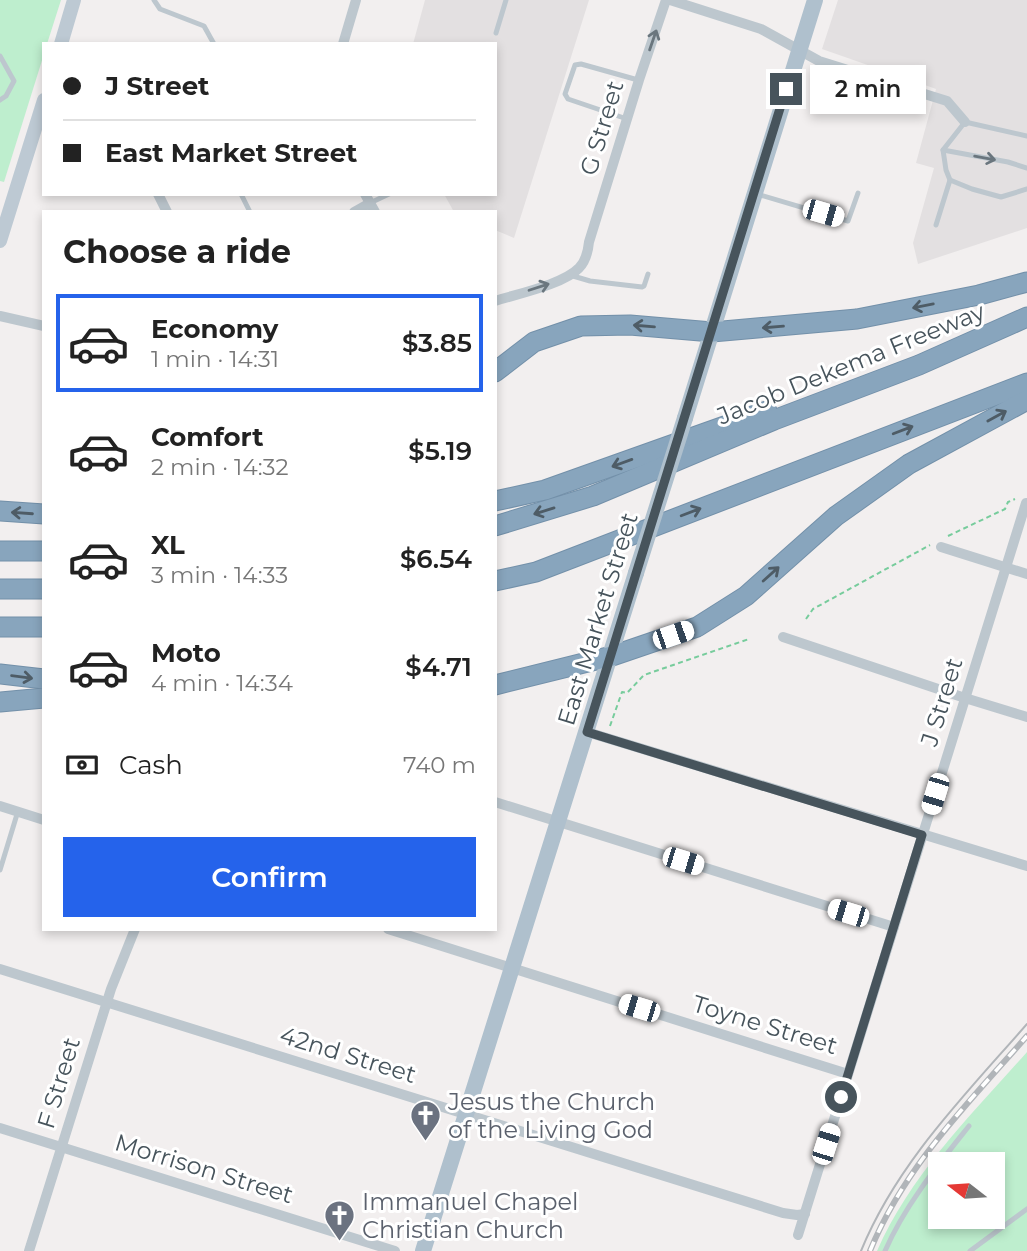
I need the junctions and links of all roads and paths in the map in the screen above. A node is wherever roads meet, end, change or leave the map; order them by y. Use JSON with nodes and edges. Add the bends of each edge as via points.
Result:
{"nodes":[{"id":1,"x":74,"y":0,"type":"edge"},
{"id":2,"x":154,"y":0,"type":"edge"},
{"id":3,"x":356,"y":0,"type":"edge"},
{"id":4,"x":506,"y":0,"type":"edge"},
{"id":5,"x":668,"y":0,"type":"edge"},
{"id":6,"x":814,"y":0,"type":"edge"},
{"id":7,"x":496,"y":33,"type":"dead end"},
{"id":8,"x":62,"y":42,"type":"edge"},
{"id":9,"x":213,"y":42,"type":"edge"},
{"id":10,"x":344,"y":42,"type":"edge"},
{"id":11,"x":799,"y":50,"type":"junction"},
{"id":12,"x":0,"y":56,"type":"edge"},
{"id":13,"x":639,"y":80,"type":"junction"},
{"id":14,"x":0,"y":100,"type":"edge"},
{"id":15,"x":42,"y":106,"type":"edge"},
{"id":16,"x":627,"y":119,"type":"junction"},
{"id":17,"x":965,"y":122,"type":"junction"},
{"id":18,"x":1027,"y":136,"type":"edge"},
{"id":19,"x":943,"y":150,"type":"junction"},
{"id":20,"x":1027,"y":168,"type":"edge"},
{"id":21,"x":950,"y":180,"type":"junction"},
{"id":22,"x":1027,"y":189,"type":"edge"},
{"id":23,"x":754,"y":193,"type":"junction"},
{"id":24,"x":858,"y":193,"type":"dead end"},
{"id":25,"x":936,"y":225,"type":"dead end"},
{"id":26,"x":0,"y":241,"type":"edge"},
{"id":27,"x":648,"y":274,"type":"dead end"},
{"id":28,"x":570,"y":275,"type":"junction"},
{"id":29,"x":1027,"y":282,"type":"edge"},
{"id":30,"x":497,"y":300,"type":"edge"},
{"id":31,"x":0,"y":316,"type":"edge"},
{"id":32,"x":1027,"y":317,"type":"edge"},
{"id":33,"x":42,"y":326,"type":"edge"},
{"id":34,"x":712,"y":332,"type":"junction"},
{"id":35,"x":919,"y":365,"type":"junction"},
{"id":36,"x":497,"y":370,"type":"edge"},
{"id":37,"x":1027,"y":383,"type":"edge"},
{"id":38,"x":1027,"y":400,"type":"edge"},
{"id":39,"x":497,"y":500,"type":"edge"},
{"id":40,"x":1008,"y":502,"type":"dead end"},
{"id":41,"x":1026,"y":503,"type":"edge"},
{"id":42,"x":0,"y":511,"type":"edge"},
{"id":43,"x":42,"y":514,"type":"edge"},
{"id":44,"x":497,"y":525,"type":"edge"},
{"id":45,"x":947,"y":537,"type":"dead end"},
{"id":46,"x":938,"y":545,"type":"joint"},
{"id":47,"x":0,"y":551,"type":"edge"},
{"id":48,"x":42,"y":551,"type":"edge"},
{"id":49,"x":1005,"y":567,"type":"junction"},
{"id":50,"x":1027,"y":574,"type":"edge"},
{"id":51,"x":497,"y":582,"type":"edge"},
{"id":52,"x":0,"y":589,"type":"edge"},
{"id":53,"x":42,"y":589,"type":"edge"},
{"id":54,"x":806,"y":619,"type":"dead end"},
{"id":55,"x":0,"y":627,"type":"edge"},
{"id":56,"x":42,"y":627,"type":"edge"},
{"id":57,"x":783,"y":637,"type":"dead end"},
{"id":58,"x":749,"y":639,"type":"dead end"},
{"id":59,"x":612,"y":656,"type":"junction"},
{"id":60,"x":0,"y":674,"type":"edge"},
{"id":61,"x":42,"y":679,"type":"edge"},
{"id":62,"x":497,"y":685,"type":"edge"},
{"id":63,"x":42,"y":698,"type":"edge"},
{"id":64,"x":965,"y":698,"type":"junction"},
{"id":65,"x":0,"y":702,"type":"edge"},
{"id":66,"x":1027,"y":717,"type":"edge"},
{"id":67,"x":587,"y":732,"type":"junction"},
{"id":68,"x":605,"y":738,"type":"junction"},
{"id":69,"x":497,"y":803,"type":"edge"},
{"id":70,"x":0,"y":806,"type":"edge"},
{"id":71,"x":18,"y":811,"type":"junction"},
{"id":72,"x":42,"y":819,"type":"edge"},
{"id":73,"x":559,"y":822,"type":"junction"},
{"id":74,"x":922,"y":835,"type":"junction"},
{"id":75,"x":1027,"y":866,"type":"edge"},
{"id":76,"x":0,"y":870,"type":"edge"},
{"id":77,"x":894,"y":927,"type":"junction"},
{"id":78,"x":134,"y":931,"type":"edge"},
{"id":79,"x":394,"y":931,"type":"edge"},
{"id":80,"x":512,"y":968,"type":"junction"},
{"id":81,"x":0,"y":969,"type":"edge"},
{"id":82,"x":106,"y":1003,"type":"junction"},
{"id":83,"x":848,"y":1074,"type":"junction"},
{"id":84,"x":467,"y":1113,"type":"junction"},
{"id":85,"x":970,"y":1126,"type":"dead end"},
{"id":86,"x":0,"y":1128,"type":"edge"},
{"id":87,"x":61,"y":1147,"type":"junction"},
{"id":88,"x":1027,"y":1209,"type":"edge"},
{"id":89,"x":805,"y":1214,"type":"junction"},
{"id":90,"x":798,"y":1235,"type":"dead end"},
{"id":91,"x":29,"y":1251,"type":"edge"},
{"id":92,"x":395,"y":1251,"type":"edge"},
{"id":93,"x":423,"y":1251,"type":"edge"},
{"id":94,"x":885,"y":1251,"type":"edge"},
{"id":95,"x":970,"y":1251,"type":"edge"}],
"edges":[{"from":1,"to":8,"type":"street"},
{"from":2,"to":9,"type":"lane","via":[[160,9],[204,26]]},
{"from":3,"to":10,"type":"street"},
{"from":4,"to":7,"type":"lane"},
{"from":5,"to":11,"type":"street","via":[[761,29]]},
{"from":13,"to":5,"type":"street","name":"G Street","one_way":true},
{"from":6,"to":11,"type":"main road","name":"East Market Street"},
{"from":11,"to":17,"type":"street","via":[[819,61],[947,101]]},
{"from":11,"to":23,"type":"main road","name":"East Market Street"},
{"from":12,"to":14,"type":"lane","via":[[14,81]]},
{"from":13,"to":16,"type":"street","name":"G Street"},
{"from":13,"to":16,"type":"lane","via":[[575,65],[565,94],[568,99]]},
{"from":15,"to":26,"type":"street"},
{"from":16,"to":28,"type":"street","name":"G Street","via":[[587,254]]},
{"from":17,"to":18,"type":"lane"},
{"from":17,"to":19,"type":"lane"},
{"from":19,"to":20,"type":"lane","one_way":true},
{"from":19,"to":21,"type":"lane"},
{"from":21,"to":22,"type":"lane","via":[[1001,197]]},
{"from":21,"to":25,"type":"lane"},
{"from":23,"to":24,"type":"lane","via":[[848,221]]},
{"from":23,"to":34,"type":"main road","name":"East Market Street"},
{"from":27,"to":28,"type":"lane","via":[[642,287]]},
{"from":30,"to":28,"type":"street","one_way":true},
{"from":29,"to":34,"type":"highway","one_way":true,"via":[[857,319]]},
{"from":31,"to":33,"type":"street"},
{"from":32,"to":35,"type":"highway","name":"Jacob Dekema Freeway"},
{"from":34,"to":36,"type":"highway","one_way":true,"via":[[581,326],[534,342]]},
{"from":34,"to":59,"type":"main road","name":"East Market Street","bridge":true},
{"from":35,"to":39,"type":"highway","one_way":true,"via":[[757,414],[545,491]]},
{"from":35,"to":44,"type":"highway","name":"Jacob Dekema Freeway","one_way":true,"via":[[593,496]]},
{"from":51,"to":37,"type":"highway","one_way":true,"via":[[536,572]]},
{"from":59,"to":38,"type":"highway","one_way":true,"via":[[696,627],[746,596],[836,516],[909,464]]},
{"from":40,"to":45,"type":"path","via":[[1005,509]]},
{"from":41,"to":49,"type":"street","name":"J Street"},
{"from":43,"to":42,"type":"highway","one_way":true},
{"from":46,"to":49,"type":"street"},
{"from":46,"to":54,"type":"path","via":[[813,609]]},
{"from":47,"to":48,"type":"highway"},
{"from":49,"to":50,"type":"street"},
{"from":49,"to":64,"type":"street","name":"J Street"},
{"from":52,"to":53,"type":"highway"},
{"from":55,"to":56,"type":"highway"},
{"from":57,"to":64,"type":"street"},
{"from":58,"to":68,"type":"path","via":[[644,675],[627,693],[622,692]]},
{"from":59,"to":62,"type":"highway"},
{"from":59,"to":67,"type":"main road","name":"East Market Street"},
{"from":60,"to":61,"type":"highway","one_way":true},
{"from":63,"to":65,"type":"highway"},
{"from":64,"to":66,"type":"street"},
{"from":64,"to":74,"type":"street","name":"J Street"},
{"from":67,"to":68,"type":"street"},
{"from":67,"to":73,"type":"main road","name":"East Market Street"},
{"from":68,"to":74,"type":"street"},
{"from":69,"to":73,"type":"street"},
{"from":70,"to":71,"type":"street"},
{"from":71,"to":72,"type":"street"},
{"from":71,"to":76,"type":"lane"},
{"from":73,"to":77,"type":"street"},
{"from":73,"to":80,"type":"main road","name":"East Market Street"},
{"from":74,"to":75,"type":"street"},
{"from":74,"to":77,"type":"street","name":"J Street"},
{"from":77,"to":83,"type":"street","name":"J Street"},
{"from":78,"to":82,"type":"street","name":"F Street"},
{"from":79,"to":80,"type":"street","name":"Toyne Street"},
{"from":80,"to":83,"type":"street","name":"Toyne Street"},
{"from":80,"to":84,"type":"main road","name":"East Market Street"},
{"from":81,"to":82,"type":"street","name":"42nd Street"},
{"from":82,"to":84,"type":"street","name":"42nd Street"},
{"from":82,"to":87,"type":"street","name":"F Street"},
{"from":83,"to":89,"type":"street","name":"J Street"},
{"from":84,"to":89,"type":"street","name":"42nd Street","via":[[783,1213]]},
{"from":84,"to":93,"type":"main road","name":"East Market Street"},
{"from":85,"to":94,"type":"lane","via":[[936,1167]]},
{"from":86,"to":87,"type":"street","name":"Morrison Street"},
{"from":87,"to":91,"type":"street","name":"F Street"},
{"from":87,"to":92,"type":"street","name":"Morrison Street"},
{"from":88,"to":95,"type":"lane"},
{"from":89,"to":90,"type":"street","name":"J Street"}]}
